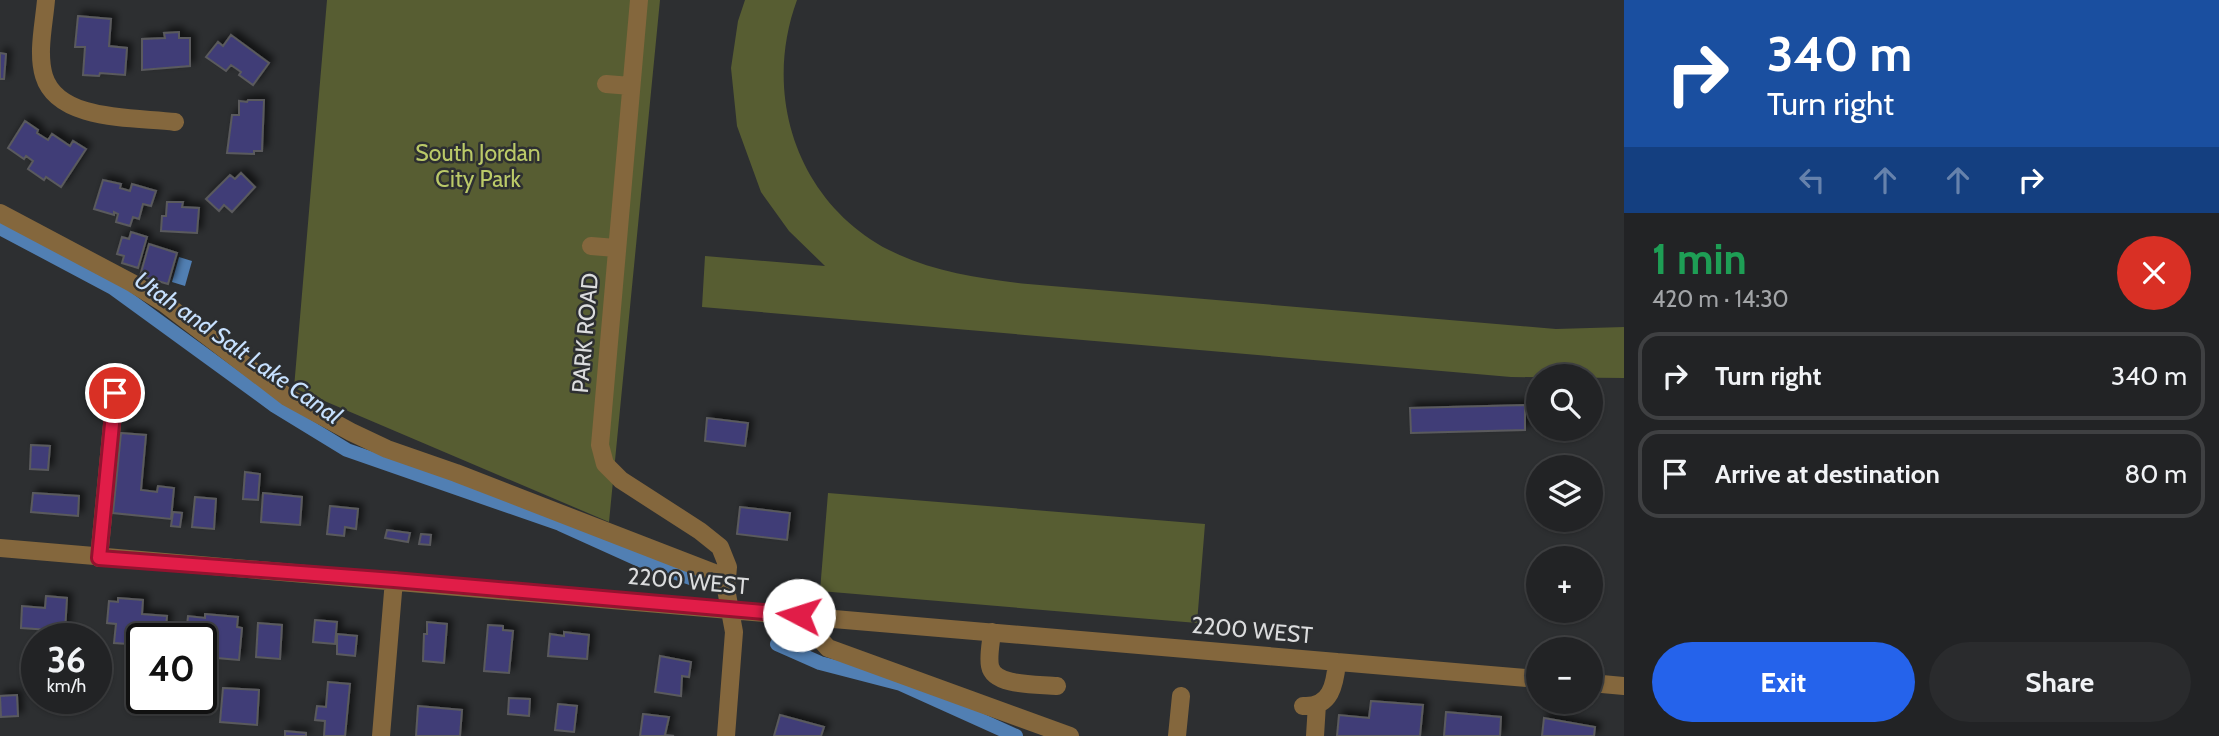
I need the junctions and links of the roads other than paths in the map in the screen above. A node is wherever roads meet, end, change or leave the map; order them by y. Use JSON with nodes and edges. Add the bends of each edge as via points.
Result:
{"nodes":[{"id":1,"x":46,"y":0,"type":"edge"},
{"id":2,"x":639,"y":0,"type":"edge"},
{"id":3,"x":606,"y":84,"type":"dead end"},
{"id":4,"x":631,"y":86,"type":"junction"},
{"id":5,"x":175,"y":122,"type":"dead end"},
{"id":6,"x":0,"y":213,"type":"edge"},
{"id":7,"x":591,"y":246,"type":"dead end"},
{"id":8,"x":616,"y":248,"type":"junction"},
{"id":9,"x":115,"y":393,"type":"dead end"},
{"id":10,"x":0,"y":548,"type":"edge"},
{"id":11,"x":99,"y":558,"type":"junction"},
{"id":12,"x":727,"y":578,"type":"junction"},
{"id":13,"x":394,"y":580,"type":"junction"},
{"id":14,"x":730,"y":609,"type":"junction"},
{"id":15,"x":799,"y":615,"type":"junction"},
{"id":16,"x":992,"y":632,"type":"junction"},
{"id":17,"x":1337,"y":662,"type":"junction"},
{"id":18,"x":1526,"y":678,"type":"edge"},
{"id":19,"x":1603,"y":684,"type":"edge"},
{"id":20,"x":1057,"y":685,"type":"dead end"},
{"id":21,"x":1624,"y":686,"type":"edge"},
{"id":22,"x":1181,"y":696,"type":"dead end"},
{"id":23,"x":381,"y":736,"type":"edge"},
{"id":24,"x":726,"y":736,"type":"edge"},
{"id":25,"x":1070,"y":736,"type":"edge"},
{"id":26,"x":1178,"y":736,"type":"edge"},
{"id":27,"x":1315,"y":736,"type":"edge"}],
"edges":[{"from":1,"to":5,"type":"street","via":[[41,51],[44,76],[54,95],[86,112]]},
{"from":2,"to":4,"type":"street","name":"PARK ROAD"},
{"from":3,"to":4,"type":"street"},
{"from":4,"to":8,"type":"street","name":"PARK ROAD"},
{"from":6,"to":12,"type":"street","via":[[132,283],[287,397],[351,432]]},
{"from":7,"to":8,"type":"street"},
{"from":8,"to":12,"type":"street","name":"PARK ROAD","via":[[600,445],[605,464],[621,480],[720,547]]},
{"from":9,"to":11,"type":"street"},
{"from":10,"to":11,"type":"street","name":"2200 WEST"},
{"from":11,"to":13,"type":"street","name":"2200 WEST"},
{"from":12,"to":14,"type":"street","name":"PARK ROAD"},
{"from":13,"to":14,"type":"street","name":"2200 WEST"},
{"from":13,"to":23,"type":"street"},
{"from":14,"to":15,"type":"street","name":"2200 WEST"},
{"from":14,"to":24,"type":"street","name":"PARK ROAD","via":[[734,632]]},
{"from":15,"to":16,"type":"street","name":"2200 WEST"},
{"from":15,"to":25,"type":"street","via":[[828,648]]},
{"from":16,"to":17,"type":"street","name":"2200 WEST"},
{"from":16,"to":20,"type":"street","via":[[989,662],[997,678]]},
{"from":17,"to":18,"type":"street","name":"2200 WEST"},
{"from":17,"to":27,"type":"street","via":[[1335,687],[1325,701],[1310,705]]},
{"from":19,"to":21,"type":"street"},
{"from":22,"to":26,"type":"street"}]}
